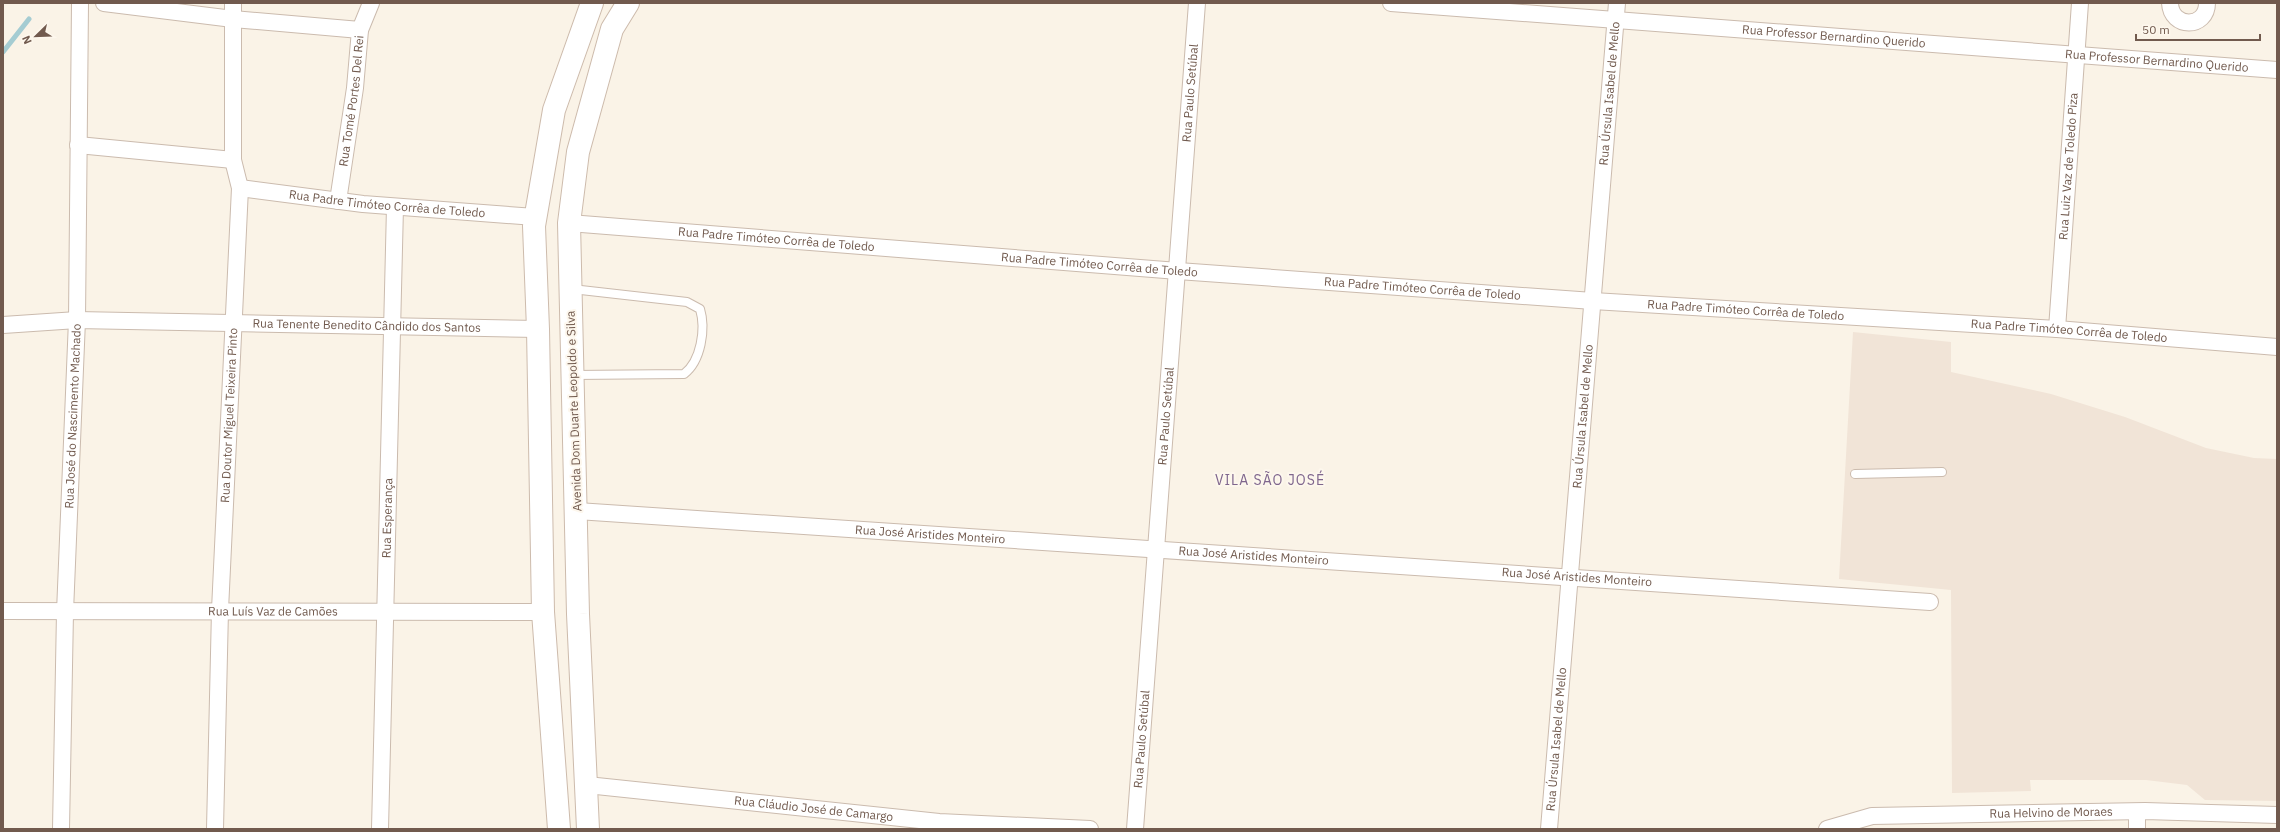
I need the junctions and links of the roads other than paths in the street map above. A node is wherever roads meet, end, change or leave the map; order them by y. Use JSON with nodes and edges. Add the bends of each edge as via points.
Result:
{"nodes":[{"id":1,"x":80,"y":3,"type":"edge"},
{"id":2,"x":104,"y":3,"type":"edge"},
{"id":3,"x":371,"y":3,"type":"edge"},
{"id":4,"x":592,"y":3,"type":"edge"},
{"id":5,"x":628,"y":3,"type":"edge"},
{"id":6,"x":1197,"y":3,"type":"edge"},
{"id":7,"x":1391,"y":3,"type":"edge"},
{"id":8,"x":1617,"y":3,"type":"edge"},
{"id":9,"x":2080,"y":3,"type":"edge"},
{"id":10,"x":2170,"y":3,"type":"edge"},
{"id":11,"x":2207,"y":3,"type":"edge"},
{"id":12,"x":233,"y":11,"type":"edge"},
{"id":13,"x":1616,"y":20,"type":"junction"},
{"id":14,"x":360,"y":30,"type":"junction"},
{"id":15,"x":2075,"y":54,"type":"junction"},
{"id":16,"x":2277,"y":70,"type":"edge"},
{"id":17,"x":78,"y":145,"type":"junction"},
{"id":18,"x":233,"y":160,"type":"junction"},
{"id":19,"x":240,"y":188,"type":"junction"},
{"id":20,"x":338,"y":201,"type":"junction"},
{"id":21,"x":395,"y":207,"type":"junction"},
{"id":22,"x":535,"y":217,"type":"junction"},
{"id":23,"x":569,"y":223,"type":"junction"},
{"id":24,"x":1178,"y":271,"type":"junction"},
{"id":25,"x":570,"y":289,"type":"junction"},
{"id":26,"x":1592,"y":301,"type":"junction"},
{"id":27,"x":77,"y":320,"type":"junction"},
{"id":28,"x":234,"y":323,"type":"junction"},
{"id":29,"x":3,"y":325,"type":"edge"},
{"id":30,"x":393,"y":325,"type":"junction"},
{"id":31,"x":538,"y":329,"type":"junction"},
{"id":32,"x":2057,"y":329,"type":"junction"},
{"id":33,"x":2277,"y":347,"type":"edge"},
{"id":34,"x":572,"y":375,"type":"junction"},
{"id":35,"x":1942,"y":472,"type":"dead end"},
{"id":36,"x":1855,"y":474,"type":"dead end"},
{"id":37,"x":577,"y":511,"type":"junction"},
{"id":38,"x":1155,"y":551,"type":"junction"},
{"id":39,"x":1571,"y":576,"type":"junction"},
{"id":40,"x":1930,"y":602,"type":"dead end"},
{"id":41,"x":220,"y":610,"type":"junction"},
{"id":42,"x":3,"y":611,"type":"edge"},
{"id":43,"x":386,"y":611,"type":"junction"},
{"id":44,"x":65,"y":612,"type":"junction"},
{"id":45,"x":543,"y":612,"type":"junction"},
{"id":46,"x":587,"y":785,"type":"junction"},
{"id":47,"x":557,"y":786,"type":"junction"},
{"id":48,"x":2137,"y":812,"type":"junction"},
{"id":49,"x":2277,"y":815,"type":"edge"},
{"id":50,"x":939,"y":825,"type":"edge"},
{"id":51,"x":61,"y":829,"type":"edge"},
{"id":52,"x":215,"y":829,"type":"edge"},
{"id":53,"x":380,"y":829,"type":"edge"},
{"id":54,"x":559,"y":829,"type":"edge"},
{"id":55,"x":588,"y":829,"type":"edge"},
{"id":56,"x":1090,"y":829,"type":"edge"},
{"id":57,"x":1135,"y":829,"type":"edge"},
{"id":58,"x":1549,"y":829,"type":"edge"},
{"id":59,"x":1826,"y":829,"type":"edge"},
{"id":60,"x":2137,"y":829,"type":"edge"}],
"edges":[{"from":1,"to":17,"type":"street","name":"Rua José do Nascimento Machado"},
{"from":2,"to":12,"type":"street"},
{"from":3,"to":14,"type":"street","name":"Rua Tomé Portes Del Rei"},
{"from":4,"to":22,"type":"main road","via":[[554,110]]},
{"from":5,"to":23,"type":"main road","name":"Avenida Dom Duarte Leopoldo e Silva","via":[[612,29],[578,152]]},
{"from":6,"to":24,"type":"street","name":"Rua Paulo Setúbal"},
{"from":7,"to":13,"type":"street","name":"Rua Professor Bernardino Querido"},
{"from":8,"to":13,"type":"street","name":"Rua Úrsula Isabel de Mello"},
{"from":9,"to":15,"type":"street","name":"Rua Luiz Vaz de Toledo Piza"},
{"from":10,"to":11,"type":"street","via":[[2174,16],[2178,20],[2190,23],[2202,18]]},
{"from":12,"to":14,"type":"street"},
{"from":12,"to":18,"type":"street","name":"Rua Doutor Miguel Teixeira Pinto"},
{"from":13,"to":15,"type":"street","name":"Rua Professor Bernardino Querido"},
{"from":13,"to":26,"type":"street","name":"Rua Úrsula Isabel de Mello"},
{"from":14,"to":20,"type":"street","name":"Rua Tomé Portes Del Rei","via":[[355,88]]},
{"from":15,"to":16,"type":"street","name":"Rua Professor Bernardino Querido"},
{"from":15,"to":32,"type":"street","name":"Rua Luiz Vaz de Toledo Piza"},
{"from":17,"to":18,"type":"street"},
{"from":17,"to":27,"type":"street","name":"Rua José do Nascimento Machado"},
{"from":18,"to":19,"type":"street","name":"Rua Doutor Miguel Teixeira Pinto"},
{"from":19,"to":20,"type":"street","name":"Rua Padre Timóteo Corrêa de Toledo"},
{"from":19,"to":28,"type":"street","name":"Rua Doutor Miguel Teixeira Pinto"},
{"from":20,"to":21,"type":"street","name":"Rua Padre Timóteo Corrêa de Toledo"},
{"from":21,"to":22,"type":"street","name":"Rua Padre Timóteo Corrêa de Toledo"},
{"from":21,"to":30,"type":"street","name":"Rua Esperança"},
{"from":22,"to":31,"type":"main road"},
{"from":23,"to":24,"type":"street","name":"Rua Padre Timóteo Corrêa de Toledo"},
{"from":23,"to":25,"type":"main road","name":"Avenida Dom Duarte Leopoldo e Silva"},
{"from":24,"to":26,"type":"street","name":"Rua Padre Timóteo Corrêa de Toledo"},
{"from":24,"to":38,"type":"street","name":"Rua Paulo Setúbal"},
{"from":25,"to":34,"type":"main road","name":"Avenida Dom Duarte Leopoldo e Silva"},
{"from":25,"to":34,"type":"lane","via":[[687,302],[700,309],[703,321],[696,360],[691,369],[684,374]]},
{"from":26,"to":32,"type":"street","name":"Rua Padre Timóteo Corrêa de Toledo"},
{"from":26,"to":39,"type":"street","name":"Rua Úrsula Isabel de Mello"},
{"from":27,"to":28,"type":"street","name":"Rua Tenente Benedito Cândido dos Santos"},
{"from":27,"to":29,"type":"street","name":"Rua Tenente Benedito Cândido dos Santos"},
{"from":27,"to":44,"type":"street","name":"Rua José do Nascimento Machado"},
{"from":28,"to":30,"type":"street","name":"Rua Tenente Benedito Cândido dos Santos"},
{"from":28,"to":41,"type":"street","name":"Rua Doutor Miguel Teixeira Pinto"},
{"from":30,"to":31,"type":"street","name":"Rua Tenente Benedito Cândido dos Santos"},
{"from":30,"to":43,"type":"street","name":"Rua Esperança"},
{"from":31,"to":45,"type":"main road"},
{"from":32,"to":33,"type":"street","name":"Rua Padre Timóteo Corrêa de Toledo"},
{"from":34,"to":37,"type":"main road","name":"Avenida Dom Duarte Leopoldo e Silva"},
{"from":35,"to":36,"type":"lane"},
{"from":37,"to":38,"type":"street","name":"Rua José Aristides Monteiro"},
{"from":37,"to":46,"type":"main road","name":"Avenida Dom Duarte Leopoldo e Silva","via":[[578,614]]},
{"from":38,"to":39,"type":"street","name":"Rua José Aristides Monteiro"},
{"from":38,"to":57,"type":"street","name":"Rua Paulo Setúbal"},
{"from":39,"to":40,"type":"street","name":"Rua José Aristides Monteiro"},
{"from":39,"to":58,"type":"street","name":"Rua Úrsula Isabel de Mello"},
{"from":41,"to":43,"type":"street","name":"Rua Luís Vaz de Camões"},
{"from":41,"to":44,"type":"street","name":"Rua Luís Vaz de Camões"},
{"from":41,"to":52,"type":"street","name":"Rua Doutor Miguel Teixeira Pinto"},
{"from":42,"to":44,"type":"street","name":"Rua Luís Vaz de Camões"},
{"from":43,"to":45,"type":"street","name":"Rua Luís Vaz de Camões"},
{"from":43,"to":53,"type":"street","name":"Rua Esperança"},
{"from":44,"to":51,"type":"street","name":"Rua José do Nascimento Machado"},
{"from":45,"to":47,"type":"main road"},
{"from":46,"to":47,"type":"main road"},
{"from":46,"to":50,"type":"street","name":"Rua Cláudio José de Camargo"},
{"from":46,"to":55,"type":"main road","name":"Avenida Dom Duarte Leopoldo e Silva"},
{"from":47,"to":54,"type":"main road"},
{"from":48,"to":49,"type":"street","name":"Rua Helvino de Moraes"},
{"from":48,"to":59,"type":"street","name":"Rua Helvino de Moraes","via":[[1872,816]]},
{"from":48,"to":60,"type":"street"},
{"from":50,"to":56,"type":"street","name":"Rua Cláudio José de Camargo"}]}
